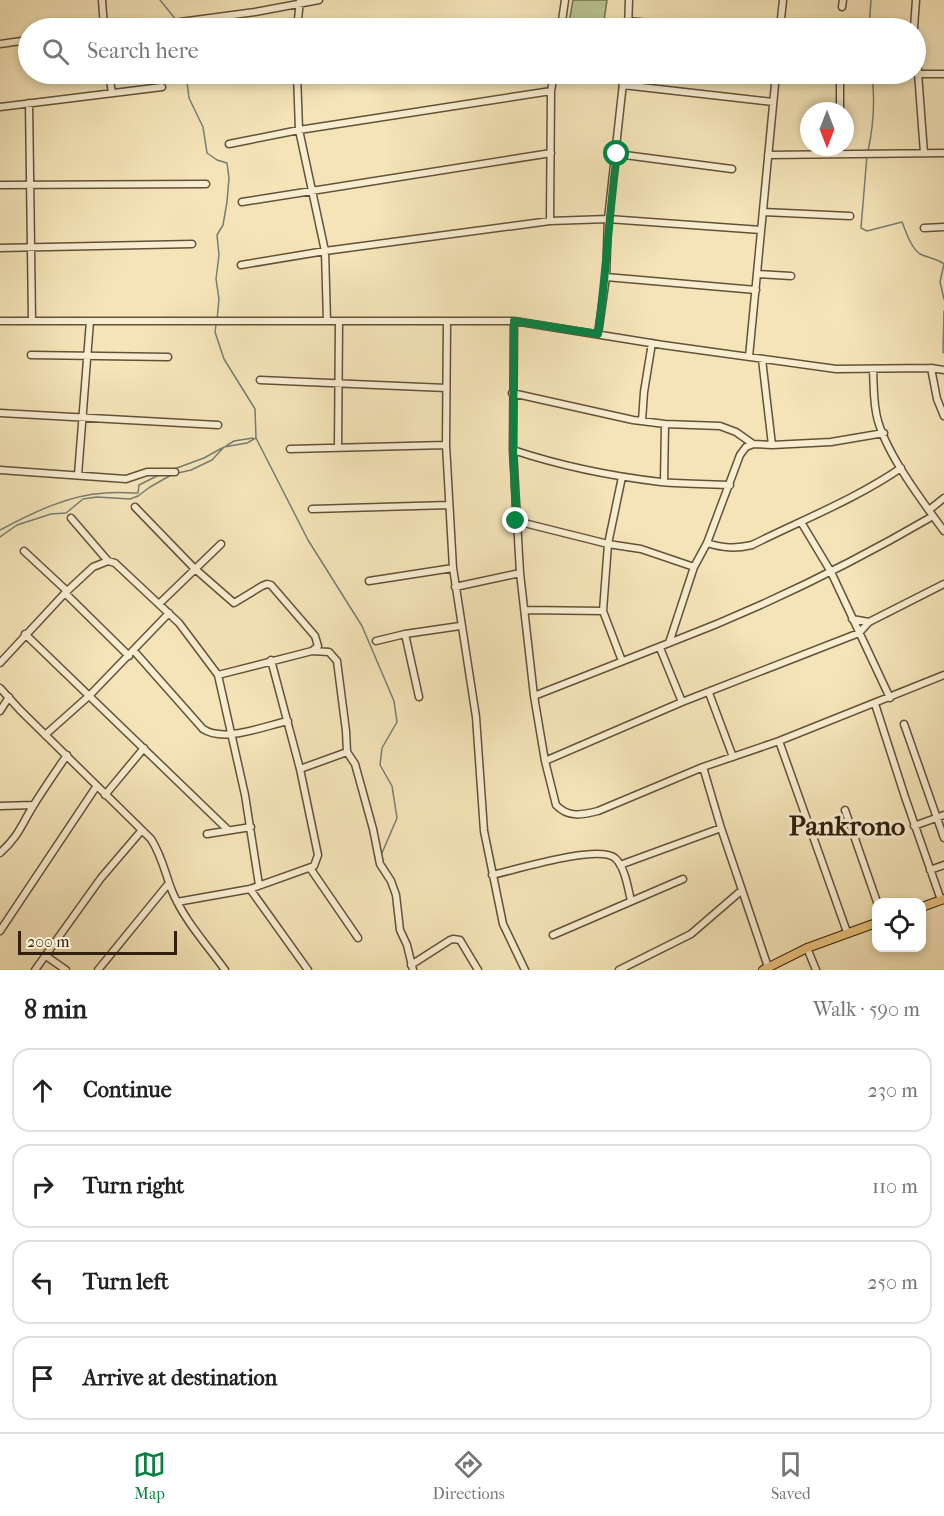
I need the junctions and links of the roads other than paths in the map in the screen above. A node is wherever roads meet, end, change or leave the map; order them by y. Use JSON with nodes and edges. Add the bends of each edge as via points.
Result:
{"nodes":[{"id":1,"x":102,"y":0,"type":"edge"},
{"id":2,"x":319,"y":0,"type":"edge"},
{"id":3,"x":566,"y":0,"type":"edge"},
{"id":4,"x":629,"y":0,"type":"edge"},
{"id":5,"x":783,"y":0,"type":"edge"},
{"id":6,"x":916,"y":0,"type":"edge"},
{"id":7,"x":300,"y":2,"type":"edge"},
{"id":8,"x":103,"y":18,"type":"edge"},
{"id":9,"x":203,"y":18,"type":"edge"},
{"id":10,"x":298,"y":18,"type":"edge"},
{"id":11,"x":563,"y":18,"type":"edge"},
{"id":12,"x":629,"y":18,"type":"edge"},
{"id":13,"x":781,"y":18,"type":"edge"},
{"id":14,"x":915,"y":18,"type":"edge"},
{"id":15,"x":18,"y":41,"type":"edge"},
{"id":16,"x":0,"y":44,"type":"edge"},
{"id":17,"x":926,"y":74,"type":"edge"},
{"id":18,"x":944,"y":74,"type":"edge"},
{"id":19,"x":111,"y":84,"type":"edge"},
{"id":20,"x":297,"y":84,"type":"edge"},
{"id":21,"x":552,"y":84,"type":"edge"},
{"id":22,"x":775,"y":84,"type":"edge"},
{"id":23,"x":840,"y":84,"type":"edge"},
{"id":24,"x":918,"y":84,"type":"edge"},
{"id":25,"x":623,"y":86,"type":"joint"},
{"id":26,"x":162,"y":87,"type":"dead end"},
{"id":27,"x":551,"y":91,"type":"junction"},
{"id":28,"x":112,"y":93,"type":"junction"},
{"id":29,"x":773,"y":102,"type":"junction"},
{"id":30,"x":840,"y":102,"type":"edge"},
{"id":31,"x":29,"y":103,"type":"junction"},
{"id":32,"x":0,"y":107,"type":"edge"},
{"id":33,"x":299,"y":130,"type":"junction"},
{"id":34,"x":229,"y":144,"type":"dead end"},
{"id":35,"x":550,"y":153,"type":"junction"},
{"id":36,"x":800,"y":153,"type":"edge"},
{"id":37,"x":854,"y":153,"type":"edge"},
{"id":38,"x":924,"y":153,"type":"junction"},
{"id":39,"x":944,"y":153,"type":"edge"},
{"id":40,"x":617,"y":154,"type":"junction"},
{"id":41,"x":768,"y":155,"type":"junction"},
{"id":42,"x":732,"y":169,"type":"dead end"},
{"id":43,"x":206,"y":184,"type":"dead end"},
{"id":44,"x":0,"y":185,"type":"edge"},
{"id":45,"x":30,"y":185,"type":"junction"},
{"id":46,"x":311,"y":191,"type":"junction"},
{"id":47,"x":242,"y":202,"type":"dead end"},
{"id":48,"x":763,"y":212,"type":"junction"},
{"id":49,"x":850,"y":216,"type":"dead end"},
{"id":50,"x":609,"y":219,"type":"junction"},
{"id":51,"x":550,"y":221,"type":"junction"},
{"id":52,"x":944,"y":226,"type":"edge"},
{"id":53,"x":924,"y":228,"type":"dead end"},
{"id":54,"x":761,"y":230,"type":"junction"},
{"id":55,"x":192,"y":244,"type":"dead end"},
{"id":56,"x":31,"y":247,"type":"junction"},
{"id":57,"x":0,"y":248,"type":"edge"},
{"id":58,"x":325,"y":251,"type":"junction"},
{"id":59,"x":241,"y":265,"type":"dead end"},
{"id":60,"x":757,"y":274,"type":"junction"},
{"id":61,"x":791,"y":276,"type":"dead end"},
{"id":62,"x":606,"y":277,"type":"junction"},
{"id":63,"x":756,"y":290,"type":"junction"},
{"id":64,"x":0,"y":321,"type":"edge"},
{"id":65,"x":32,"y":321,"type":"junction"},
{"id":66,"x":90,"y":321,"type":"junction"},
{"id":67,"x":327,"y":321,"type":"junction"},
{"id":68,"x":447,"y":321,"type":"junction"},
{"id":69,"x":514,"y":321,"type":"junction"},
{"id":70,"x":339,"y":322,"type":"junction"},
{"id":71,"x":598,"y":334,"type":"junction"},
{"id":72,"x":652,"y":343,"type":"junction"},
{"id":73,"x":31,"y":355,"type":"dead end"},
{"id":74,"x":87,"y":357,"type":"junction"},
{"id":75,"x":168,"y":357,"type":"dead end"},
{"id":76,"x":749,"y":357,"type":"junction"},
{"id":77,"x":762,"y":359,"type":"junction"},
{"id":78,"x":931,"y":368,"type":"junction"},
{"id":79,"x":873,"y":370,"type":"junction"},
{"id":80,"x":944,"y":370,"type":"edge"},
{"id":81,"x":260,"y":380,"type":"dead end"},
{"id":82,"x":338,"y":382,"type":"junction"},
{"id":83,"x":446,"y":388,"type":"junction"},
{"id":84,"x":512,"y":393,"type":"junction"},
{"id":85,"x":0,"y":413,"type":"edge"},
{"id":86,"x":944,"y":416,"type":"edge"},
{"id":87,"x":82,"y":418,"type":"junction"},
{"id":88,"x":642,"y":421,"type":"junction"},
{"id":89,"x":665,"y":424,"type":"junction"},
{"id":90,"x":218,"y":425,"type":"dead end"},
{"id":91,"x":884,"y":434,"type":"junction"},
{"id":92,"x":753,"y":444,"type":"junction"},
{"id":93,"x":446,"y":445,"type":"junction"},
{"id":94,"x":772,"y":445,"type":"junction"},
{"id":95,"x":338,"y":447,"type":"junction"},
{"id":96,"x":290,"y":449,"type":"dead end"},
{"id":97,"x":513,"y":450,"type":"junction"},
{"id":98,"x":901,"y":468,"type":"junction"},
{"id":99,"x":0,"y":470,"type":"edge"},
{"id":100,"x":175,"y":472,"type":"dead end"},
{"id":101,"x":78,"y":475,"type":"junction"},
{"id":102,"x":622,"y":477,"type":"junction"},
{"id":103,"x":664,"y":482,"type":"junction"},
{"id":104,"x":730,"y":485,"type":"junction"},
{"id":105,"x":944,"y":498,"type":"edge"},
{"id":106,"x":449,"y":504,"type":"junction"},
{"id":107,"x":135,"y":507,"type":"dead end"},
{"id":108,"x":312,"y":509,"type":"dead end"},
{"id":109,"x":931,"y":513,"type":"junction"},
{"id":110,"x":71,"y":518,"type":"dead end"},
{"id":111,"x":516,"y":521,"type":"junction"},
{"id":112,"x":801,"y":522,"type":"junction"},
{"id":113,"x":944,"y":531,"type":"edge"},
{"id":114,"x":707,"y":543,"type":"junction"},
{"id":115,"x":221,"y":544,"type":"dead end"},
{"id":116,"x":608,"y":544,"type":"junction"},
{"id":117,"x":24,"y":551,"type":"dead end"},
{"id":118,"x":108,"y":561,"type":"junction"},
{"id":119,"x":694,"y":567,"type":"junction"},
{"id":120,"x":194,"y":568,"type":"junction"},
{"id":121,"x":453,"y":568,"type":"junction"},
{"id":122,"x":831,"y":572,"type":"junction"},
{"id":123,"x":520,"y":573,"type":"junction"},
{"id":124,"x":369,"y":581,"type":"dead end"},
{"id":125,"x":944,"y":584,"type":"edge"},
{"id":126,"x":455,"y":587,"type":"junction"},
{"id":127,"x":66,"y":592,"type":"junction"},
{"id":128,"x":160,"y":603,"type":"junction"},
{"id":129,"x":525,"y":610,"type":"junction"},
{"id":130,"x":603,"y":611,"type":"junction"},
{"id":131,"x":169,"y":613,"type":"junction"},
{"id":132,"x":852,"y":619,"type":"junction"},
{"id":133,"x":869,"y":622,"type":"junction"},
{"id":134,"x":460,"y":626,"type":"junction"},
{"id":135,"x":859,"y":633,"type":"junction"},
{"id":136,"x":26,"y":634,"type":"junction"},
{"id":137,"x":405,"y":634,"type":"junction"},
{"id":138,"x":376,"y":641,"type":"dead end"},
{"id":139,"x":669,"y":643,"type":"junction"},
{"id":140,"x":660,"y":648,"type":"junction"},
{"id":141,"x":312,"y":651,"type":"junction"},
{"id":142,"x":131,"y":653,"type":"junction"},
{"id":143,"x":271,"y":660,"type":"junction"},
{"id":144,"x":622,"y":661,"type":"junction"},
{"id":145,"x":0,"y":663,"type":"edge"},
{"id":146,"x":218,"y":675,"type":"junction"},
{"id":147,"x":944,"y":675,"type":"edge"},
{"id":148,"x":0,"y":687,"type":"edge"},
{"id":149,"x":709,"y":693,"type":"junction"},
{"id":150,"x":90,"y":695,"type":"junction"},
{"id":151,"x":534,"y":696,"type":"junction"},
{"id":152,"x":9,"y":697,"type":"junction"},
{"id":153,"x":419,"y":697,"type":"dead end"},
{"id":154,"x":890,"y":698,"type":"junction"},
{"id":155,"x":682,"y":702,"type":"junction"},
{"id":156,"x":875,"y":704,"type":"junction"},
{"id":157,"x":0,"y":711,"type":"edge"},
{"id":158,"x":288,"y":721,"type":"junction"},
{"id":159,"x":904,"y":724,"type":"dead end"},
{"id":160,"x":231,"y":734,"type":"junction"},
{"id":161,"x":45,"y":735,"type":"junction"},
{"id":162,"x":778,"y":741,"type":"junction"},
{"id":163,"x":144,"y":748,"type":"junction"},
{"id":164,"x":347,"y":752,"type":"junction"},
{"id":165,"x":67,"y":755,"type":"junction"},
{"id":166,"x":734,"y":757,"type":"junction"},
{"id":167,"x":545,"y":761,"type":"junction"},
{"id":168,"x":703,"y":767,"type":"junction"},
{"id":169,"x":300,"y":769,"type":"junction"},
{"id":170,"x":96,"y":787,"type":"junction"},
{"id":171,"x":105,"y":795,"type":"junction"},
{"id":172,"x":33,"y":805,"type":"junction"},
{"id":173,"x":0,"y":806,"type":"edge"},
{"id":174,"x":844,"y":810,"type":"dead end"},
{"id":175,"x":940,"y":816,"type":"edge"},
{"id":176,"x":914,"y":826,"type":"junction"},
{"id":177,"x":251,"y":827,"type":"junction"},
{"id":178,"x":721,"y":828,"type":"junction"},
{"id":179,"x":227,"y":829,"type":"junction"},
{"id":180,"x":142,"y":830,"type":"junction"},
{"id":181,"x":207,"y":834,"type":"dead end"},
{"id":182,"x":944,"y":838,"type":"edge"},
{"id":183,"x":0,"y":853,"type":"edge"},
{"id":184,"x":620,"y":865,"type":"junction"},
{"id":185,"x":944,"y":865,"type":"edge"},
{"id":186,"x":310,"y":867,"type":"junction"},
{"id":187,"x":930,"y":870,"type":"junction"},
{"id":188,"x":492,"y":875,"type":"junction"},
{"id":189,"x":683,"y":879,"type":"dead end"},
{"id":190,"x":169,"y":883,"type":"junction"},
{"id":191,"x":259,"y":885,"type":"junction"},
{"id":192,"x":250,"y":889,"type":"junction"},
{"id":193,"x":742,"y":890,"type":"junction"},
{"id":194,"x":875,"y":898,"type":"edge"},
{"id":195,"x":942,"y":900,"type":"edge"},
{"id":196,"x":632,"y":901,"type":"junction"},
{"id":197,"x":177,"y":902,"type":"junction"},
{"id":198,"x":926,"y":905,"type":"edge"},
{"id":199,"x":872,"y":924,"type":"edge"},
{"id":200,"x":0,"y":930,"type":"edge"},
{"id":201,"x":847,"y":932,"type":"junction"},
{"id":202,"x":553,"y":934,"type":"dead end"},
{"id":203,"x":358,"y":938,"type":"dead end"},
{"id":204,"x":807,"y":948,"type":"junction"},
{"id":205,"x":46,"y":956,"type":"junction"},
{"id":206,"x":412,"y":968,"type":"edge"},
{"id":207,"x":765,"y":969,"type":"edge"},
{"id":208,"x":35,"y":970,"type":"edge"},
{"id":209,"x":66,"y":970,"type":"edge"},
{"id":210,"x":98,"y":970,"type":"edge"},
{"id":211,"x":225,"y":970,"type":"edge"},
{"id":212,"x":308,"y":970,"type":"edge"},
{"id":213,"x":478,"y":970,"type":"edge"},
{"id":214,"x":525,"y":970,"type":"edge"},
{"id":215,"x":619,"y":970,"type":"edge"},
{"id":216,"x":816,"y":970,"type":"edge"}],
"edges":[{"from":1,"to":8,"type":"street"},
{"from":2,"to":7,"type":"street"},
{"from":3,"to":11,"type":"street"},
{"from":4,"to":12,"type":"street"},
{"from":5,"to":13,"type":"street"},
{"from":6,"to":14,"type":"street"},
{"from":7,"to":9,"type":"street"},
{"from":7,"to":10,"type":"street"},
{"from":15,"to":16,"type":"street"},
{"from":17,"to":18,"type":"street"},
{"from":19,"to":28,"type":"street"},
{"from":20,"to":33,"type":"street"},
{"from":21,"to":27,"type":"street"},
{"from":22,"to":29,"type":"street"},
{"from":23,"to":30,"type":"street"},
{"from":24,"to":38,"type":"street"},
{"from":25,"to":29,"type":"street"},
{"from":25,"to":40,"type":"street"},
{"from":26,"to":28,"type":"street"},
{"from":27,"to":33,"type":"street"},
{"from":27,"to":35,"type":"street"},
{"from":28,"to":31,"type":"street"},
{"from":29,"to":41,"type":"street"},
{"from":31,"to":32,"type":"street"},
{"from":31,"to":45,"type":"street"},
{"from":33,"to":34,"type":"street"},
{"from":33,"to":46,"type":"street"},
{"from":35,"to":46,"type":"street"},
{"from":35,"to":51,"type":"street"},
{"from":36,"to":41,"type":"street"},
{"from":37,"to":38,"type":"street"},
{"from":38,"to":39,"type":"street"},
{"from":40,"to":42,"type":"street"},
{"from":40,"to":50,"type":"street"},
{"from":41,"to":48,"type":"street"},
{"from":43,"to":45,"type":"street"},
{"from":44,"to":45,"type":"street"},
{"from":45,"to":56,"type":"street"},
{"from":46,"to":47,"type":"street"},
{"from":46,"to":58,"type":"street"},
{"from":48,"to":49,"type":"street"},
{"from":48,"to":54,"type":"street"},
{"from":50,"to":51,"type":"street"},
{"from":50,"to":54,"type":"street"},
{"from":50,"to":62,"type":"street"},
{"from":51,"to":58,"type":"street"},
{"from":52,"to":53,"type":"street"},
{"from":54,"to":60,"type":"street"},
{"from":55,"to":56,"type":"street"},
{"from":56,"to":57,"type":"street"},
{"from":56,"to":65,"type":"street"},
{"from":58,"to":59,"type":"street"},
{"from":58,"to":67,"type":"street"},
{"from":60,"to":61,"type":"street"},
{"from":60,"to":63,"type":"street"},
{"from":62,"to":63,"type":"street"},
{"from":62,"to":71,"type":"street"},
{"from":63,"to":76,"type":"street"},
{"from":64,"to":65,"type":"street"},
{"from":65,"to":66,"type":"street"},
{"from":66,"to":67,"type":"street"},
{"from":66,"to":74,"type":"street"},
{"from":67,"to":70,"type":"street"},
{"from":68,"to":69,"type":"street"},
{"from":68,"to":70,"type":"street"},
{"from":68,"to":83,"type":"street"},
{"from":69,"to":71,"type":"street"},
{"from":69,"to":84,"type":"street"},
{"from":70,"to":82,"type":"street"},
{"from":71,"to":72,"type":"street"},
{"from":72,"to":76,"type":"street"},
{"from":72,"to":88,"type":"street"},
{"from":73,"to":74,"type":"street"},
{"from":74,"to":75,"type":"street"},
{"from":74,"to":87,"type":"street"},
{"from":76,"to":77,"type":"street"},
{"from":77,"to":79,"type":"street"},
{"from":77,"to":94,"type":"street"},
{"from":78,"to":79,"type":"street"},
{"from":78,"to":80,"type":"street"},
{"from":78,"to":86,"type":"street"},
{"from":79,"to":91,"type":"street","via":[[874,401]]},
{"from":81,"to":82,"type":"street"},
{"from":82,"to":83,"type":"street"},
{"from":82,"to":95,"type":"street"},
{"from":83,"to":93,"type":"street"},
{"from":84,"to":88,"type":"street"},
{"from":84,"to":97,"type":"street"},
{"from":85,"to":87,"type":"street"},
{"from":87,"to":90,"type":"street"},
{"from":87,"to":101,"type":"street"},
{"from":88,"to":89,"type":"street"},
{"from":89,"to":92,"type":"street","via":[[720,426]]},
{"from":89,"to":103,"type":"street"},
{"from":91,"to":94,"type":"street"},
{"from":91,"to":98,"type":"street"},
{"from":92,"to":94,"type":"street"},
{"from":92,"to":104,"type":"street","via":[[740,456]]},
{"from":93,"to":95,"type":"street"},
{"from":93,"to":106,"type":"street"},
{"from":95,"to":96,"type":"street"},
{"from":97,"to":102,"type":"street"},
{"from":97,"to":111,"type":"street"},
{"from":98,"to":109,"type":"street"},
{"from":98,"to":112,"type":"street"},
{"from":99,"to":101,"type":"street"},
{"from":100,"to":101,"type":"street","via":[[147,472],[130,479]]},
{"from":102,"to":103,"type":"street"},
{"from":102,"to":116,"type":"street"},
{"from":103,"to":104,"type":"street"},
{"from":104,"to":114,"type":"street"},
{"from":105,"to":109,"type":"street"},
{"from":106,"to":108,"type":"street"},
{"from":106,"to":121,"type":"street"},
{"from":107,"to":120,"type":"street"},
{"from":109,"to":113,"type":"street"},
{"from":109,"to":122,"type":"street"},
{"from":110,"to":118,"type":"street"},
{"from":111,"to":116,"type":"street"},
{"from":111,"to":123,"type":"street"},
{"from":112,"to":114,"type":"street","via":[[738,549]]},
{"from":112,"to":122,"type":"street"},
{"from":114,"to":119,"type":"street"},
{"from":115,"to":120,"type":"street"},
{"from":116,"to":119,"type":"street","via":[[641,549]]},
{"from":116,"to":130,"type":"street"},
{"from":117,"to":127,"type":"street"},
{"from":118,"to":127,"type":"street","via":[[93,567]]},
{"from":118,"to":128,"type":"street"},
{"from":119,"to":139,"type":"street"},
{"from":120,"to":128,"type":"street"},
{"from":120,"to":141,"type":"street","via":[[234,603],[262,586],[271,585],[315,636],[318,646]]},
{"from":121,"to":124,"type":"street"},
{"from":121,"to":126,"type":"street"},
{"from":122,"to":132,"type":"street"},
{"from":122,"to":139,"type":"street"},
{"from":123,"to":126,"type":"street"},
{"from":123,"to":129,"type":"street"},
{"from":125,"to":133,"type":"street"},
{"from":126,"to":134,"type":"street"},
{"from":127,"to":136,"type":"street"},
{"from":127,"to":142,"type":"street"},
{"from":128,"to":131,"type":"street"},
{"from":129,"to":130,"type":"street"},
{"from":129,"to":151,"type":"street"},
{"from":130,"to":144,"type":"street"},
{"from":131,"to":142,"type":"street"},
{"from":131,"to":146,"type":"street"},
{"from":132,"to":133,"type":"street"},
{"from":132,"to":135,"type":"street"},
{"from":133,"to":135,"type":"street"},
{"from":134,"to":137,"type":"street"},
{"from":134,"to":188,"type":"street","via":[[476,717],[484,831]]},
{"from":135,"to":149,"type":"street"},
{"from":135,"to":154,"type":"street"},
{"from":136,"to":145,"type":"street"},
{"from":136,"to":150,"type":"street"},
{"from":137,"to":138,"type":"street"},
{"from":137,"to":153,"type":"street"},
{"from":139,"to":140,"type":"street"},
{"from":140,"to":144,"type":"street"},
{"from":140,"to":155,"type":"street"},
{"from":141,"to":143,"type":"street"},
{"from":141,"to":164,"type":"street","via":[[329,652],[337,661]]},
{"from":142,"to":150,"type":"street"},
{"from":142,"to":160,"type":"street","via":[[203,729],[219,736]]},
{"from":143,"to":146,"type":"street"},
{"from":143,"to":158,"type":"street"},
{"from":144,"to":151,"type":"street"},
{"from":146,"to":160,"type":"street"},
{"from":147,"to":154,"type":"street"},
{"from":148,"to":152,"type":"street"},
{"from":149,"to":155,"type":"street"},
{"from":149,"to":166,"type":"street"},
{"from":150,"to":161,"type":"street"},
{"from":150,"to":163,"type":"street"},
{"from":151,"to":167,"type":"street"},
{"from":152,"to":157,"type":"street"},
{"from":152,"to":161,"type":"street"},
{"from":154,"to":156,"type":"street"},
{"from":155,"to":167,"type":"street"},
{"from":156,"to":162,"type":"street"},
{"from":156,"to":176,"type":"street"},
{"from":158,"to":160,"type":"street"},
{"from":158,"to":169,"type":"street"},
{"from":159,"to":175,"type":"street"},
{"from":160,"to":177,"type":"street"},
{"from":161,"to":165,"type":"street"},
{"from":162,"to":166,"type":"street"},
{"from":162,"to":201,"type":"street"},
{"from":163,"to":171,"type":"street"},
{"from":163,"to":179,"type":"street"},
{"from":164,"to":169,"type":"street"},
{"from":164,"to":206,"type":"street","via":[[355,764],[380,864],[396,896],[400,930]]},
{"from":165,"to":170,"type":"street"},
{"from":165,"to":172,"type":"street"},
{"from":166,"to":168,"type":"street"},
{"from":167,"to":168,"type":"street","via":[[556,805],[562,812],[580,815]]},
{"from":168,"to":178,"type":"street"},
{"from":169,"to":186,"type":"street","via":[[318,855]]},
{"from":170,"to":171,"type":"street"},
{"from":170,"to":200,"type":"street"},
{"from":171,"to":180,"type":"street"},
{"from":172,"to":173,"type":"street"},
{"from":172,"to":183,"type":"street","via":[[13,841]]},
{"from":174,"to":194,"type":"street"},
{"from":175,"to":176,"type":"street"},
{"from":175,"to":182,"type":"street"},
{"from":176,"to":187,"type":"street"},
{"from":177,"to":179,"type":"street"},
{"from":177,"to":191,"type":"street"},
{"from":178,"to":184,"type":"street"},
{"from":178,"to":193,"type":"street"},
{"from":179,"to":181,"type":"street"},
{"from":180,"to":190,"type":"street","via":[[160,852]]},
{"from":180,"to":205,"type":"street","via":[[101,878]]},
{"from":184,"to":188,"type":"street","via":[[600,852]]},
{"from":184,"to":196,"type":"street"},
{"from":185,"to":187,"type":"street"},
{"from":186,"to":191,"type":"street"},
{"from":186,"to":203,"type":"street"},
{"from":187,"to":195,"type":"street"},
{"from":188,"to":214,"type":"street","via":[[503,924]]},
{"from":189,"to":196,"type":"street"},
{"from":190,"to":197,"type":"street"},
{"from":190,"to":210,"type":"street"},
{"from":191,"to":192,"type":"street"},
{"from":192,"to":197,"type":"street"},
{"from":192,"to":212,"type":"street"},
{"from":193,"to":207,"type":"street"},
{"from":193,"to":215,"type":"street","via":[[691,934]]},
{"from":195,"to":198,"type":"main road"},
{"from":196,"to":202,"type":"street"},
{"from":197,"to":211,"type":"street"},
{"from":199,"to":201,"type":"main road"},
{"from":201,"to":204,"type":"main road"},
{"from":204,"to":207,"type":"main road"},
{"from":204,"to":216,"type":"street"},
{"from":205,"to":208,"type":"street"},
{"from":205,"to":209,"type":"street"},
{"from":206,"to":213,"type":"street","via":[[457,939]]}]}
